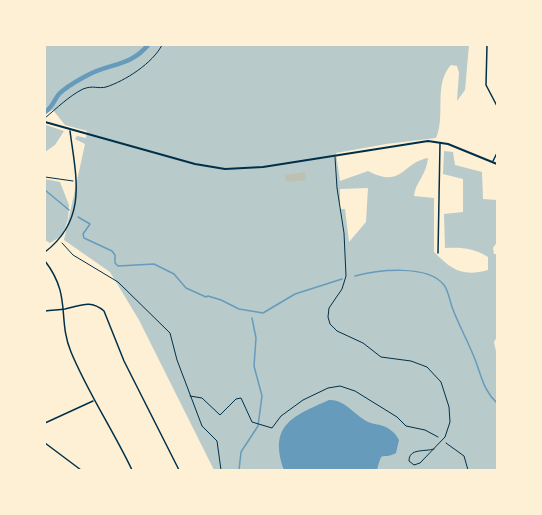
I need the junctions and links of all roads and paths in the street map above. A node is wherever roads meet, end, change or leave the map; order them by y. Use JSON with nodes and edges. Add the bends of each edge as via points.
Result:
{"nodes":[{"id":1,"x":162,"y":45,"type":"edge"},
{"id":2,"x":487,"y":45,"type":"edge"},
{"id":3,"x":497,"y":106,"type":"edge"},
{"id":4,"x":45,"y":118,"type":"edge"},
{"id":5,"x":45,"y":122,"type":"edge"},
{"id":6,"x":70,"y":130,"type":"junction"},
{"id":7,"x":440,"y":142,"type":"junction"},
{"id":8,"x":497,"y":153,"type":"edge"},
{"id":9,"x":335,"y":155,"type":"junction"},
{"id":10,"x":493,"y":162,"type":"junction"},
{"id":11,"x":497,"y":164,"type":"edge"},
{"id":12,"x":45,"y":177,"type":"edge"},
{"id":13,"x":76,"y":180,"type":"junction"},
{"id":14,"x":59,"y":239,"type":"junction"},
{"id":15,"x":45,"y":252,"type":"edge"},
{"id":16,"x":438,"y":253,"type":"dead end"},
{"id":17,"x":45,"y":261,"type":"edge"},
{"id":18,"x":64,"y":309,"type":"junction"},
{"id":19,"x":45,"y":311,"type":"edge"},
{"id":20,"x":190,"y":396,"type":"junction"},
{"id":21,"x":194,"y":397,"type":"junction"},
{"id":22,"x":192,"y":400,"type":"junction"},
{"id":23,"x":93,"y":401,"type":"junction"},
{"id":24,"x":45,"y":423,"type":"edge"},
{"id":25,"x":443,"y":441,"type":"junction"},
{"id":26,"x":45,"y":442,"type":"edge"},
{"id":27,"x":434,"y":449,"type":"junction"},
{"id":28,"x":81,"y":470,"type":"edge"},
{"id":29,"x":132,"y":470,"type":"edge"},
{"id":30,"x":178,"y":470,"type":"edge"},
{"id":31,"x":221,"y":470,"type":"edge"},
{"id":32,"x":468,"y":470,"type":"edge"}],
"edges":[{"from":1,"to":4,"type":"path","via":[[143,67],[105,87],[84,89]]},
{"from":2,"to":3,"type":"street","via":[[486,85]]},
{"from":5,"to":6,"type":"main road"},
{"from":6,"to":9,"type":"main road","via":[[217,169],[261,167]]},
{"from":6,"to":13,"type":"street"},
{"from":7,"to":9,"type":"main road","via":[[411,142]]},
{"from":7,"to":10,"type":"main road"},
{"from":7,"to":16,"type":"street"},
{"from":8,"to":10,"type":"street"},
{"from":9,"to":25,"type":"lane","via":[[346,276],[329,306],[328,320],[335,330],[381,357],[417,363],[433,373],[443,388],[450,411]]},
{"from":10,"to":11,"type":"main road"},
{"from":12,"to":13,"type":"path"},
{"from":13,"to":14,"type":"street","via":[[73,214]]},
{"from":14,"to":15,"type":"street"},
{"from":14,"to":20,"type":"path","via":[[73,255],[118,282],[168,330]]},
{"from":17,"to":18,"type":"street","via":[[60,286]]},
{"from":18,"to":19,"type":"street"},
{"from":18,"to":23,"type":"street","via":[[69,345]]},
{"from":18,"to":30,"type":"street","via":[[88,303],[104,311],[124,362]]},
{"from":20,"to":21,"type":"path"},
{"from":20,"to":22,"type":"path"},
{"from":21,"to":22,"type":"path"},
{"from":21,"to":25,"type":"path","via":[[203,399],[219,415],[240,398],[251,421],[273,428],[280,416],[303,400],[340,386],[355,391],[406,426],[425,430]]},
{"from":22,"to":31,"type":"path","via":[[202,426],[217,441]]},
{"from":23,"to":24,"type":"street"},
{"from":23,"to":29,"type":"street"},
{"from":25,"to":27,"type":"lane"},
{"from":25,"to":32,"type":"path","via":[[462,454]]},
{"from":26,"to":28,"type":"street"},
{"from":27,"to":27,"type":"lane","via":[[412,452],[411,465],[417,465]]}]}
